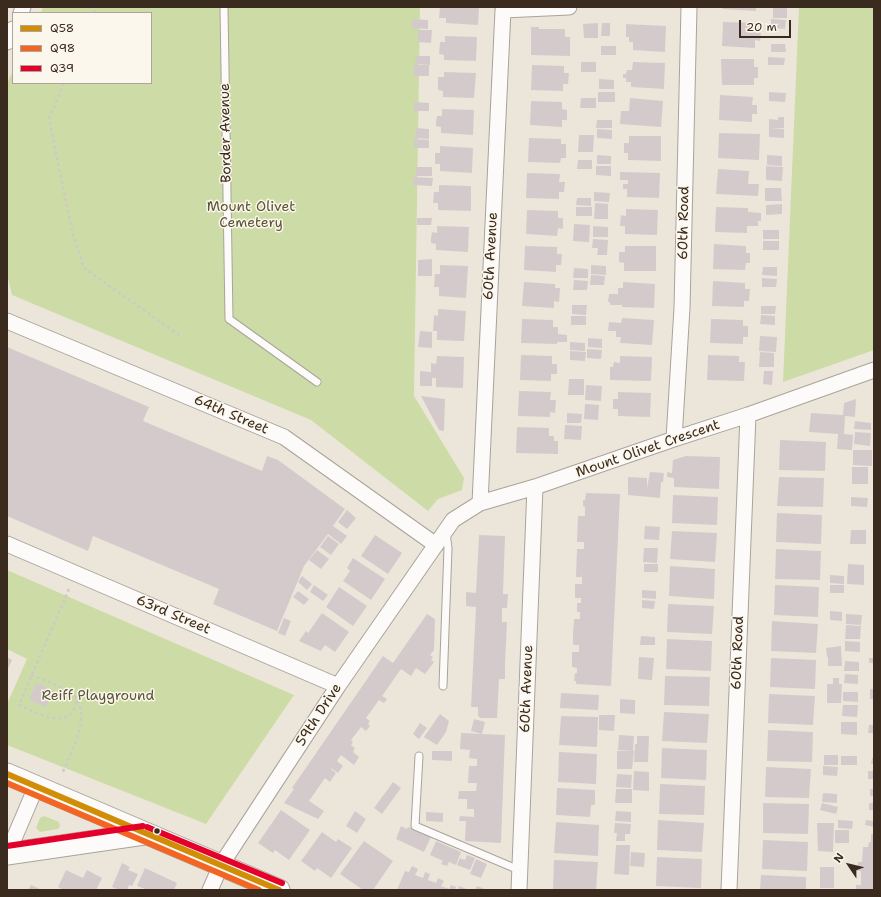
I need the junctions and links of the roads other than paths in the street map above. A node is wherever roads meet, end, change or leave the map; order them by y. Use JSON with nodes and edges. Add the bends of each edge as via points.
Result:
{"nodes":[{"id":1,"x":224,"y":7,"type":"edge"},
{"id":2,"x":569,"y":7,"type":"edge"},
{"id":3,"x":689,"y":7,"type":"edge"},
{"id":4,"x":12,"y":31,"type":"edge"},
{"id":5,"x":7,"y":42,"type":"edge"},
{"id":6,"x":7,"y":321,"type":"edge"},
{"id":7,"x":874,"y":370,"type":"edge"},
{"id":8,"x":317,"y":382,"type":"dead end"},
{"id":9,"x":748,"y":415,"type":"junction"},
{"id":10,"x":674,"y":438,"type":"junction"},
{"id":11,"x":535,"y":487,"type":"junction"},
{"id":12,"x":480,"y":502,"type":"junction"},
{"id":13,"x":445,"y":531,"type":"junction"},
{"id":14,"x":7,"y":544,"type":"edge"},
{"id":15,"x":436,"y":545,"type":"junction"},
{"id":16,"x":338,"y":686,"type":"junction"},
{"id":17,"x":443,"y":686,"type":"dead end"},
{"id":18,"x":419,"y":756,"type":"dead end"},
{"id":19,"x":7,"y":774,"type":"edge"},
{"id":20,"x":36,"y":787,"type":"junction"},
{"id":21,"x":144,"y":834,"type":"junction"},
{"id":22,"x":7,"y":854,"type":"edge"},
{"id":23,"x":221,"y":865,"type":"junction"},
{"id":24,"x":519,"y":870,"type":"junction"},
{"id":25,"x":210,"y":890,"type":"edge"},
{"id":26,"x":279,"y":890,"type":"edge"},
{"id":27,"x":519,"y":890,"type":"edge"},
{"id":28,"x":729,"y":890,"type":"edge"}],
"edges":[{"from":1,"to":8,"type":"lane","name":"Border Avenue","via":[[229,319]]},
{"from":2,"to":12,"type":"street","name":"60th Avenue","via":[[503,10]]},
{"from":3,"to":10,"type":"street","name":"60th Road","via":[[682,308]]},
{"from":4,"to":5,"type":"street"},
{"from":6,"to":15,"type":"street","name":"64th Street","via":[[284,437]]},
{"from":7,"to":9,"type":"street","name":"Mount Olivet Crescent"},
{"from":9,"to":10,"type":"street","name":"Mount Olivet Crescent"},
{"from":9,"to":28,"type":"street","name":"60th Road"},
{"from":10,"to":11,"type":"street","name":"Mount Olivet Crescent"},
{"from":11,"to":12,"type":"street","name":"Mount Olivet Crescent"},
{"from":11,"to":24,"type":"street","name":"60th Avenue"},
{"from":12,"to":13,"type":"street","name":"Mount Olivet Crescent","via":[[453,520]]},
{"from":13,"to":15,"type":"street","name":"Mount Olivet Crescent"},
{"from":13,"to":17,"type":"lane","via":[[448,548]]},
{"from":14,"to":16,"type":"street","name":"63rd Street"},
{"from":15,"to":16,"type":"street","name":"59th Drive"},
{"from":16,"to":23,"type":"street","name":"59th Drive"},
{"from":18,"to":24,"type":"lane","via":[[415,826]]},
{"from":19,"to":20,"type":"main road"},
{"from":20,"to":21,"type":"main road"},
{"from":20,"to":22,"type":"street"},
{"from":21,"to":22,"type":"main road"},
{"from":21,"to":23,"type":"main road"},
{"from":23,"to":25,"type":"street","name":"59th Drive"},
{"from":23,"to":26,"type":"main road"},
{"from":24,"to":27,"type":"street","name":"60th Avenue"}]}
